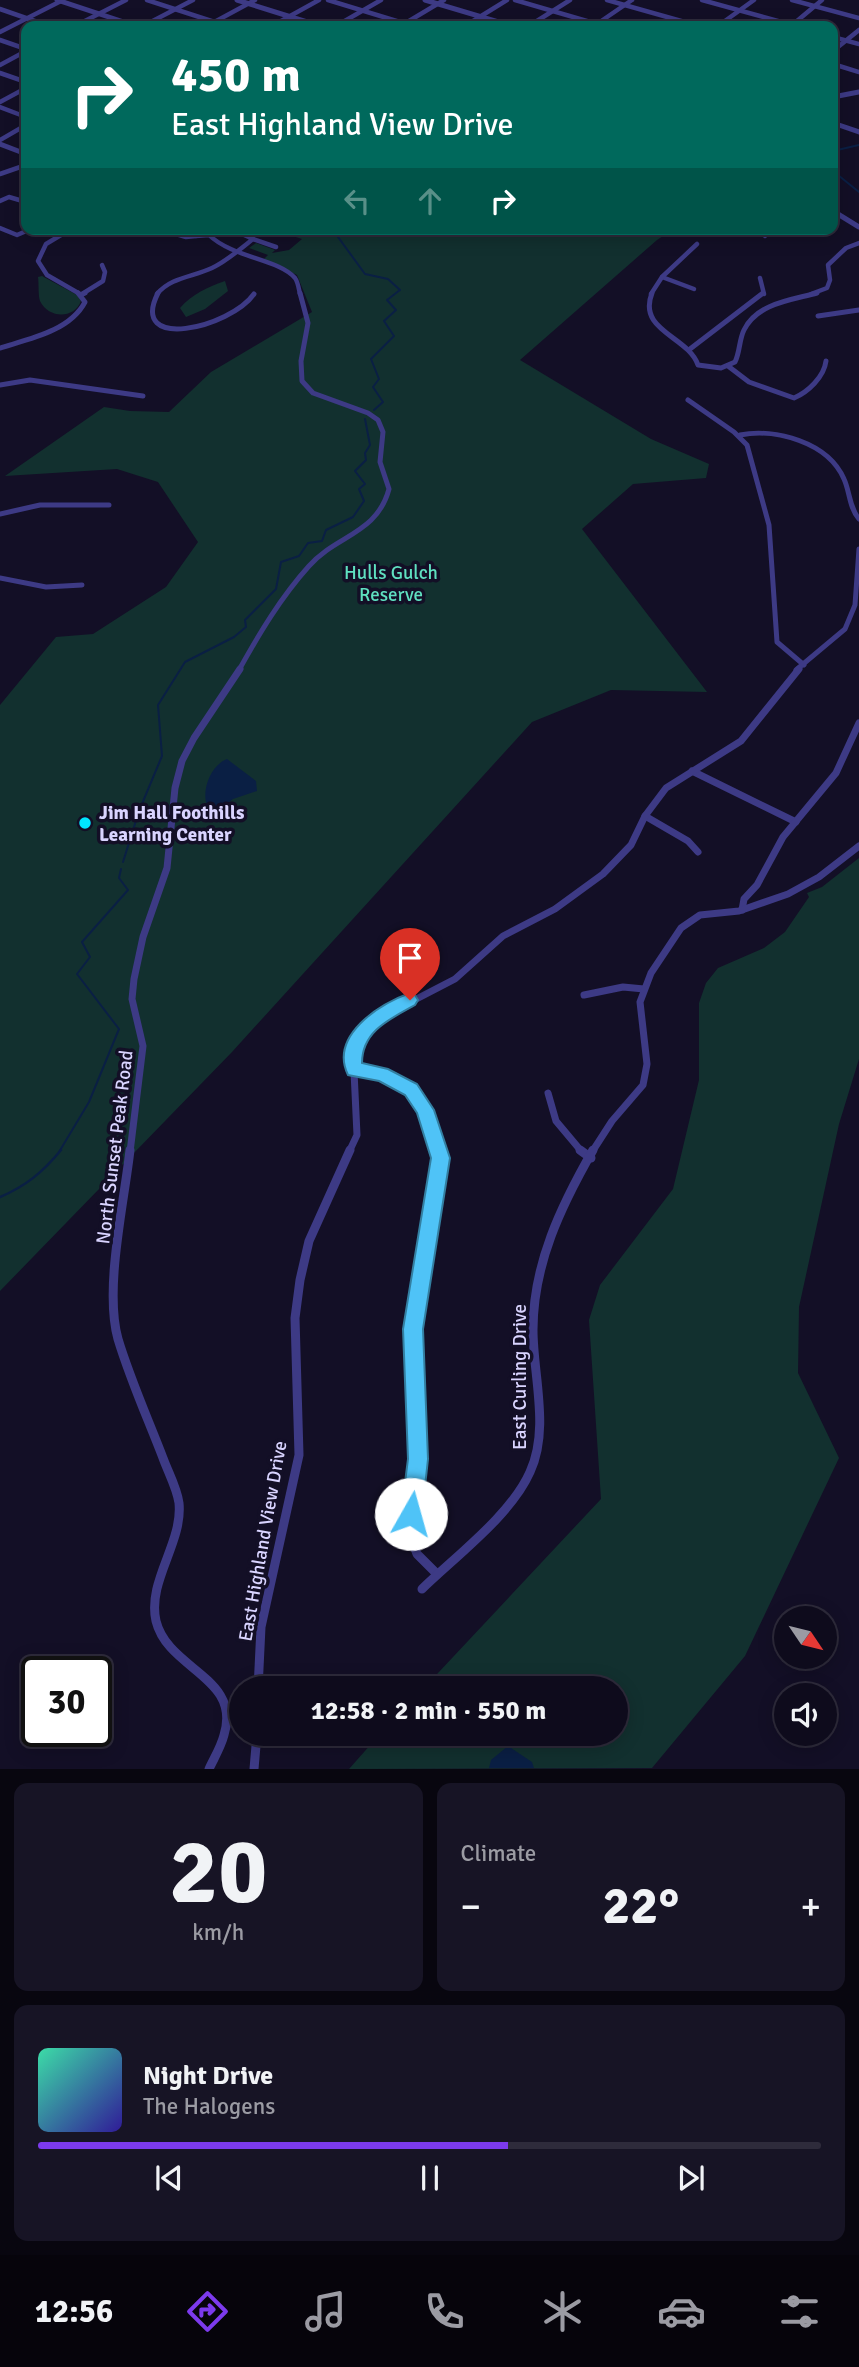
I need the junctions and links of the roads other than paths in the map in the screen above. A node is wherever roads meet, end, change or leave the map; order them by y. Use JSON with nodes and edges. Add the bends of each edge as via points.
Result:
{"nodes":[{"id":1,"x":61,"y":0,"type":"edge"},
{"id":2,"x":126,"y":0,"type":"edge"},
{"id":3,"x":147,"y":0,"type":"edge"},
{"id":4,"x":193,"y":0,"type":"edge"},
{"id":5,"x":237,"y":0,"type":"edge"},
{"id":6,"x":255,"y":0,"type":"edge"},
{"id":7,"x":319,"y":0,"type":"edge"},
{"id":8,"x":328,"y":0,"type":"edge"},
{"id":9,"x":381,"y":0,"type":"edge"},
{"id":10,"x":417,"y":0,"type":"edge"},
{"id":11,"x":425,"y":0,"type":"edge"},
{"id":12,"x":444,"y":0,"type":"edge"},
{"id":13,"x":507,"y":0,"type":"edge"},
{"id":14,"x":515,"y":0,"type":"edge"},
{"id":15,"x":570,"y":0,"type":"edge"},
{"id":16,"x":607,"y":0,"type":"edge"},
{"id":17,"x":632,"y":0,"type":"edge"},
{"id":18,"x":702,"y":0,"type":"edge"},
{"id":19,"x":754,"y":0,"type":"edge"},
{"id":20,"x":792,"y":0,"type":"edge"},
{"id":21,"x":822,"y":0,"type":"edge"},
{"id":22,"x":249,"y":4,"type":"junction"},
{"id":23,"x":437,"y":5,"type":"junction"},
{"id":24,"x":625,"y":5,"type":"junction"},
{"id":25,"x":816,"y":6,"type":"junction"},
{"id":26,"x":0,"y":9,"type":"edge"},
{"id":27,"x":175,"y":9,"type":"junction"},
{"id":28,"x":740,"y":10,"type":"junction"},
{"id":29,"x":363,"y":11,"type":"junction"},
{"id":30,"x":553,"y":11,"type":"junction"},
{"id":31,"x":99,"y":14,"type":"junction"},
{"id":32,"x":290,"y":17,"type":"junction"},
{"id":33,"x":479,"y":18,"type":"junction"},
{"id":34,"x":859,"y":18,"type":"edge"},
{"id":35,"x":26,"y":19,"type":"junction"},
{"id":36,"x":22,"y":21,"type":"edge"},
{"id":37,"x":33,"y":21,"type":"edge"},
{"id":38,"x":85,"y":21,"type":"edge"},
{"id":39,"x":121,"y":21,"type":"edge"},
{"id":40,"x":153,"y":21,"type":"edge"},
{"id":41,"x":212,"y":21,"type":"edge"},
{"id":42,"x":217,"y":21,"type":"edge"},
{"id":43,"x":282,"y":21,"type":"edge"},
{"id":44,"x":303,"y":21,"type":"edge"},
{"id":45,"x":345,"y":21,"type":"edge"},
{"id":46,"x":392,"y":21,"type":"edge"},
{"id":47,"x":410,"y":21,"type":"edge"},
{"id":48,"x":474,"y":21,"type":"edge"},
{"id":49,"x":488,"y":21,"type":"edge"},
{"id":50,"x":491,"y":21,"type":"edge"},
{"id":51,"x":537,"y":21,"type":"edge"},
{"id":52,"x":583,"y":21,"type":"edge"},
{"id":53,"x":601,"y":21,"type":"edge"},
{"id":54,"x":681,"y":21,"type":"edge"},
{"id":55,"x":725,"y":21,"type":"edge"},
{"id":56,"x":776,"y":21,"type":"edge"},
{"id":57,"x":799,"y":21,"type":"edge"},
{"id":58,"x":21,"y":22,"type":"edge"},
{"id":59,"x":859,"y":30,"type":"edge"},
{"id":60,"x":0,"y":32,"type":"edge"},
{"id":61,"x":838,"y":38,"type":"edge"},
{"id":62,"x":0,"y":40,"type":"edge"},
{"id":63,"x":846,"y":40,"type":"junction"},
{"id":64,"x":859,"y":44,"type":"edge"},
{"id":65,"x":838,"y":47,"type":"edge"},
{"id":66,"x":21,"y":48,"type":"edge"},
{"id":67,"x":21,"y":53,"type":"edge"},
{"id":68,"x":0,"y":65,"type":"edge"},
{"id":69,"x":838,"y":66,"type":"edge"},
{"id":70,"x":859,"y":72,"type":"edge"},
{"id":71,"x":0,"y":73,"type":"edge"},
{"id":72,"x":21,"y":80,"type":"edge"},
{"id":73,"x":21,"y":91,"type":"edge"},
{"id":74,"x":859,"y":92,"type":"edge"},
{"id":75,"x":838,"y":96,"type":"edge"},
{"id":76,"x":0,"y":105,"type":"edge"},
{"id":77,"x":21,"y":115,"type":"edge"},
{"id":78,"x":838,"y":125,"type":"edge"},
{"id":79,"x":21,"y":128,"type":"edge"},
{"id":80,"x":859,"y":132,"type":"edge"},
{"id":81,"x":0,"y":142,"type":"edge"},
{"id":82,"x":21,"y":152,"type":"edge"},
{"id":83,"x":21,"y":167,"type":"edge"},
{"id":84,"x":0,"y":174,"type":"edge"},
{"id":85,"x":0,"y":201,"type":"edge"},
{"id":86,"x":21,"y":201,"type":"edge"},
{"id":87,"x":838,"y":214,"type":"edge"},
{"id":88,"x":859,"y":227,"type":"edge"},
{"id":89,"x":0,"y":228,"type":"edge"},
{"id":90,"x":21,"y":234,"type":"edge"},
{"id":91,"x":61,"y":235,"type":"edge"},
{"id":92,"x":209,"y":235,"type":"edge"},
{"id":93,"x":244,"y":235,"type":"edge"},
{"id":94,"x":253,"y":239,"type":"junction"},
{"id":95,"x":859,"y":243,"type":"edge"},
{"id":96,"x":697,"y":244,"type":"dead end"},
{"id":97,"x":276,"y":247,"type":"dead end"},
{"id":98,"x":234,"y":252,"type":"junction"},
{"id":99,"x":102,"y":265,"type":"dead end"},
{"id":100,"x":662,"y":277,"type":"junction"},
{"id":101,"x":760,"y":278,"type":"dead end"},
{"id":102,"x":694,"y":289,"type":"dead end"},
{"id":103,"x":254,"y":294,"type":"dead end"},
{"id":104,"x":81,"y":295,"type":"junction"},
{"id":105,"x":859,"y":310,"type":"edge"},
{"id":106,"x":818,"y":316,"type":"dead end"},
{"id":107,"x":0,"y":348,"type":"edge"},
{"id":108,"x":690,"y":349,"type":"junction"},
{"id":109,"x":826,"y":361,"type":"dead end"},
{"id":110,"x":729,"y":366,"type":"junction"},
{"id":111,"x":0,"y":385,"type":"edge"},
{"id":112,"x":143,"y":396,"type":"dead end"},
{"id":113,"x":688,"y":400,"type":"dead end"},
{"id":114,"x":740,"y":435,"type":"junction"},
{"id":115,"x":109,"y":505,"type":"dead end"},
{"id":116,"x":0,"y":514,"type":"edge"},
{"id":117,"x":859,"y":519,"type":"edge"},
{"id":118,"x":859,"y":549,"type":"edge"},
{"id":119,"x":0,"y":578,"type":"edge"},
{"id":120,"x":82,"y":585,"type":"dead end"},
{"id":121,"x":804,"y":665,"type":"junction"},
{"id":122,"x":859,"y":723,"type":"edge"},
{"id":123,"x":692,"y":771,"type":"junction"},
{"id":124,"x":645,"y":816,"type":"junction"},
{"id":125,"x":796,"y":822,"type":"junction"},
{"id":126,"x":859,"y":846,"type":"edge"},
{"id":127,"x":698,"y":852,"type":"dead end"},
{"id":128,"x":742,"y":910,"type":"junction"},
{"id":129,"x":644,"y":989,"type":"junction"},
{"id":130,"x":584,"y":995,"type":"dead end"},
{"id":131,"x":354,"y":1070,"type":"junction"},
{"id":132,"x":548,"y":1093,"type":"dead end"},
{"id":133,"x":591,"y":1158,"type":"junction"},
{"id":134,"x":437,"y":1574,"type":"junction"},
{"id":135,"x":422,"y":1589,"type":"dead end"},
{"id":136,"x":259,"y":1676,"type":"edge"},
{"id":137,"x":256,"y":1746,"type":"edge"},
{"id":138,"x":209,"y":1769,"type":"edge"},
{"id":139,"x":254,"y":1769,"type":"edge"}],
"edges":[{"from":1,"to":31,"type":"street"},
{"from":1,"to":35,"type":"street"},
{"from":2,"to":31,"type":"street"},
{"from":3,"to":27,"type":"street"},
{"from":4,"to":27,"type":"street"},
{"from":5,"to":22,"type":"street"},
{"from":6,"to":22,"type":"street"},
{"from":7,"to":32,"type":"street"},
{"from":8,"to":29,"type":"street"},
{"from":9,"to":29,"type":"street"},
{"from":10,"to":23,"type":"street"},
{"from":11,"to":23,"type":"street"},
{"from":12,"to":23,"type":"street"},
{"from":13,"to":33,"type":"street"},
{"from":14,"to":30,"type":"street"},
{"from":15,"to":30,"type":"street"},
{"from":16,"to":24,"type":"street"},
{"from":17,"to":24,"type":"street"},
{"from":18,"to":28,"type":"street"},
{"from":19,"to":28,"type":"street"},
{"from":20,"to":25,"type":"street"},
{"from":21,"to":25,"type":"street"},
{"from":22,"to":32,"type":"street"},
{"from":22,"to":42,"type":"street"},
{"from":23,"to":33,"type":"street"},
{"from":23,"to":47,"type":"street"},
{"from":24,"to":53,"type":"street"},
{"from":24,"to":54,"type":"street"},
{"from":25,"to":34,"type":"street"},
{"from":25,"to":57,"type":"street"},
{"from":26,"to":35,"type":"street"},
{"from":27,"to":40,"type":"street"},
{"from":27,"to":41,"type":"street"},
{"from":28,"to":55,"type":"street"},
{"from":28,"to":56,"type":"street"},
{"from":29,"to":45,"type":"street"},
{"from":29,"to":46,"type":"street"},
{"from":30,"to":51,"type":"street"},
{"from":30,"to":52,"type":"street"},
{"from":31,"to":38,"type":"street"},
{"from":31,"to":39,"type":"street"},
{"from":32,"to":43,"type":"street"},
{"from":32,"to":44,"type":"street"},
{"from":33,"to":48,"type":"street"},
{"from":33,"to":49,"type":"street"},
{"from":33,"to":50,"type":"street"},
{"from":35,"to":36,"type":"street"},
{"from":35,"to":37,"type":"street"},
{"from":58,"to":60,"type":"street"},
{"from":59,"to":63,"type":"street"},
{"from":61,"to":63,"type":"street"},
{"from":62,"to":66,"type":"street"},
{"from":63,"to":64,"type":"street"},
{"from":63,"to":65,"type":"street"},
{"from":67,"to":68,"type":"street"},
{"from":69,"to":70,"type":"street"},
{"from":71,"to":72,"type":"street"},
{"from":73,"to":76,"type":"street"},
{"from":74,"to":75,"type":"street"},
{"from":76,"to":77,"type":"street"},
{"from":78,"to":80,"type":"street"},
{"from":79,"to":81,"type":"street"},
{"from":81,"to":82,"type":"street"},
{"from":83,"to":84,"type":"street"},
{"from":85,"to":86,"type":"street","via":[[9,197]]},
{"from":87,"to":88,"type":"street"},
{"from":89,"to":90,"type":"street"},
{"from":91,"to":104,"type":"street","via":[[46,244],[38,261],[45,275]]},
{"from":92,"to":98,"type":"street"},
{"from":93,"to":94,"type":"street"},
{"from":94,"to":97,"type":"street"},
{"from":94,"to":98,"type":"street"},
{"from":95,"to":110,"type":"street","via":[[828,265],[827,288],[779,303],[748,323],[739,356]]},
{"from":96,"to":100,"type":"street"},
{"from":98,"to":103,"type":"street","via":[[210,269],[162,289],[154,301],[155,317],[166,328],[194,331],[234,312]]},
{"from":98,"to":138,"type":"street","name":"North Sunset Peak Road","via":[[275,266],[296,279],[308,323],[302,381],[313,393],[378,421],[383,432],[380,462],[388,489],[375,519],[304,571],[182,761],[167,868],[134,979],[132,999],[143,1046],[112,1301],[118,1338],[179,1501],[181,1521],[157,1599],[156,1620],[163,1642],[222,1692],[228,1716],[225,1735]]},
{"from":99,"to":104,"type":"street","via":[[103,281]]},
{"from":100,"to":102,"type":"street"},
{"from":100,"to":108,"type":"street","via":[[649,293],[649,313],[659,328]]},
{"from":101,"to":108,"type":"street","via":[[764,295]]},
{"from":104,"to":107,"type":"street","via":[[85,305],[74,317]]},
{"from":105,"to":106,"type":"street"},
{"from":108,"to":110,"type":"street","via":[[701,368]]},
{"from":109,"to":110,"type":"street","via":[[825,370],[804,394],[794,398],[749,382]]},
{"from":111,"to":112,"type":"street","via":[[38,379],[71,388]]},
{"from":113,"to":114,"type":"street"},
{"from":114,"to":117,"type":"street","via":[[775,434],[825,457],[842,475],[852,511]]},
{"from":114,"to":121,"type":"street","via":[[747,445],[769,525],[777,642]]},
{"from":115,"to":116,"type":"street","via":[[40,505]]},
{"from":118,"to":121,"type":"street","name":"East Highland View Drive","via":[[850,621]]},
{"from":119,"to":120,"type":"street","via":[[46,587]]},
{"from":121,"to":123,"type":"street","name":"East Highland View Drive","via":[[775,693],[741,741]]},
{"from":122,"to":125,"type":"street","via":[[835,773]]},
{"from":123,"to":124,"type":"street","name":"East Highland View Drive","via":[[666,788]]},
{"from":123,"to":125,"type":"street"},
{"from":124,"to":127,"type":"street"},
{"from":124,"to":131,"type":"street","name":"East Highland View Drive","via":[[631,845],[603,874],[555,909],[503,936],[455,979],[370,1023],[353,1050]]},
{"from":125,"to":128,"type":"street","via":[[744,899]]},
{"from":126,"to":128,"type":"street","via":[[826,875]]},
{"from":128,"to":129,"type":"street","name":"East Curling Drive","via":[[692,917]]},
{"from":129,"to":130,"type":"street","via":[[623,987]]},
{"from":129,"to":133,"type":"street","name":"East Curling Drive","via":[[640,1021],[647,1066],[643,1086],[614,1118]]},
{"from":131,"to":134,"type":"street","via":[[382,1074],[411,1090],[422,1103],[439,1146],[441,1162],[413,1329],[418,1459],[409,1533],[417,1554]]},
{"from":131,"to":136,"type":"street","name":"East Highland View Drive","via":[[357,1135],[309,1241],[300,1280],[295,1318],[299,1455],[267,1593]]},
{"from":132,"to":133,"type":"street","via":[[550,1111],[577,1149]]},
{"from":133,"to":134,"type":"street","name":"East Curling Drive","via":[[552,1235],[539,1276],[533,1329],[537,1442],[531,1472],[512,1498]]},
{"from":134,"to":135,"type":"street","name":"East Curling Drive"},
{"from":137,"to":139,"type":"street"}]}
